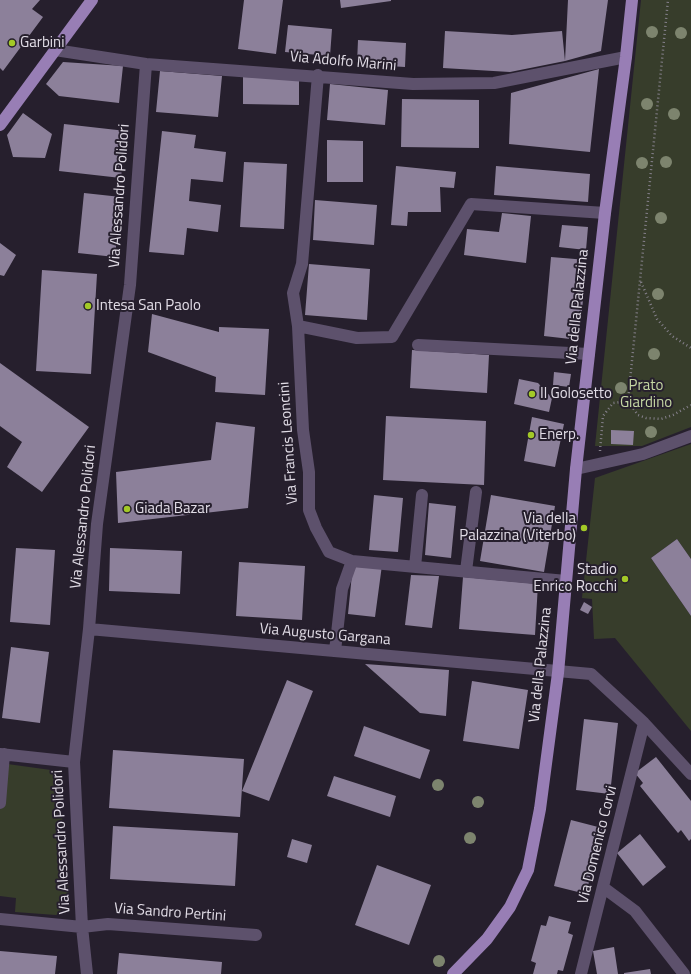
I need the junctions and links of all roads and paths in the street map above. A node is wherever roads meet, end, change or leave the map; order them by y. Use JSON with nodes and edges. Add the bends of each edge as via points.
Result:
{"nodes":[{"id":1,"x":92,"y":0,"type":"edge"},
{"id":2,"x":632,"y":0,"type":"edge"},
{"id":3,"x":668,"y":0,"type":"edge"},
{"id":4,"x":55,"y":50,"type":"junction"},
{"id":5,"x":626,"y":57,"type":"junction"},
{"id":6,"x":146,"y":64,"type":"junction"},
{"id":7,"x":318,"y":75,"type":"junction"},
{"id":8,"x":0,"y":125,"type":"edge"},
{"id":9,"x":605,"y":213,"type":"junction"},
{"id":10,"x":640,"y":280,"type":"junction"},
{"id":11,"x":298,"y":326,"type":"junction"},
{"id":12,"x":418,"y":345,"type":"dead end"},
{"id":13,"x":691,"y":348,"type":"edge"},
{"id":14,"x":589,"y":354,"type":"junction"},
{"id":15,"x":628,"y":401,"type":"junction"},
{"id":16,"x":691,"y":404,"type":"edge"},
{"id":17,"x":691,"y":436,"type":"edge"},
{"id":18,"x":600,"y":453,"type":"dead end"},
{"id":19,"x":576,"y":469,"type":"junction"},
{"id":20,"x":476,"y":492,"type":"dead end"},
{"id":21,"x":422,"y":495,"type":"dead end"},
{"id":22,"x":352,"y":561,"type":"junction"},
{"id":23,"x":415,"y":567,"type":"junction"},
{"id":24,"x":466,"y":572,"type":"junction"},
{"id":25,"x":566,"y":581,"type":"junction"},
{"id":26,"x":88,"y":629,"type":"junction"},
{"id":27,"x":335,"y":651,"type":"junction"},
{"id":28,"x":558,"y":673,"type":"junction"},
{"id":29,"x":644,"y":723,"type":"junction"},
{"id":30,"x":2,"y":754,"type":"edge"},
{"id":31,"x":74,"y":762,"type":"junction"},
{"id":32,"x":691,"y":774,"type":"edge"},
{"id":33,"x":0,"y":802,"type":"edge"},
{"id":34,"x":604,"y":888,"type":"junction"},
{"id":35,"x":0,"y":919,"type":"edge"},
{"id":36,"x":82,"y":927,"type":"junction"},
{"id":37,"x":256,"y":935,"type":"dead end"},
{"id":38,"x":87,"y":974,"type":"edge"},
{"id":39,"x":453,"y":974,"type":"edge"},
{"id":40,"x":581,"y":974,"type":"edge"},
{"id":41,"x":684,"y":974,"type":"edge"}],
"edges":[{"from":1,"to":4,"type":"main road"},
{"from":2,"to":5,"type":"main road","name":"Via della Palazzina"},
{"from":3,"to":10,"type":"path"},
{"from":4,"to":6,"type":"street","name":"Via Adolfo Marini"},
{"from":4,"to":8,"type":"main road"},
{"from":5,"to":7,"type":"street","name":"Via Adolfo Marini","via":[[494,83],[413,84]]},
{"from":5,"to":9,"type":"main road","name":"Via della Palazzina"},
{"from":6,"to":7,"type":"street","name":"Via Adolfo Marini"},
{"from":6,"to":26,"type":"street","name":"Via Alessandro Polidori","via":[[130,285],[97,524]]},
{"from":7,"to":11,"type":"street","via":[[302,264],[293,293]]},
{"from":9,"to":11,"type":"street","via":[[472,204],[392,337],[357,338]]},
{"from":9,"to":14,"type":"main road","name":"Via della Palazzina"},
{"from":10,"to":13,"type":"path","via":[[657,319],[672,336]]},
{"from":10,"to":15,"type":"path"},
{"from":11,"to":22,"type":"street","name":"Via Francis Leoncini","via":[[303,430],[309,472],[309,510],[329,552]]},
{"from":12,"to":14,"type":"street"},
{"from":14,"to":19,"type":"main road","name":"Via della Palazzina"},
{"from":15,"to":16,"type":"path","via":[[638,415],[661,419]]},
{"from":15,"to":18,"type":"path","via":[[614,404],[603,416]]},
{"from":17,"to":19,"type":"street","via":[[643,454]]},
{"from":19,"to":25,"type":"main road","name":"Via della Palazzina"},
{"from":20,"to":24,"type":"street"},
{"from":21,"to":23,"type":"street"},
{"from":22,"to":23,"type":"street","name":"Via Francis Leoncini"},
{"from":22,"to":27,"type":"street","via":[[342,589]]},
{"from":23,"to":24,"type":"street","name":"Via Francis Leoncini"},
{"from":24,"to":25,"type":"street","name":"Via Francis Leoncini"},
{"from":25,"to":28,"type":"main road","name":"Via della Palazzina"},
{"from":26,"to":27,"type":"street","name":"Via Augusto Gargana"},
{"from":26,"to":31,"type":"street","name":"Via Alessandro Polidori"},
{"from":27,"to":28,"type":"street","name":"Via Augusto Gargana"},
{"from":28,"to":29,"type":"street","name":"Via Augusto Gargana","via":[[591,674]]},
{"from":28,"to":39,"type":"main road","name":"Via della Palazzina","via":[[540,809],[528,870],[510,907],[486,939]]},
{"from":29,"to":32,"type":"street","name":"Via Augusto Gargana"},
{"from":29,"to":34,"type":"street","name":"Via Domenico Corvi"},
{"from":30,"to":31,"type":"street"},
{"from":30,"to":33,"type":"street"},
{"from":31,"to":36,"type":"street","name":"Via Alessandro Polidori"},
{"from":34,"to":40,"type":"street","name":"Via Domenico Corvi"},
{"from":34,"to":41,"type":"street","via":[[634,911]]},
{"from":35,"to":36,"type":"street","name":"Via Sandro Pertini"},
{"from":36,"to":37,"type":"street","name":"Via Sandro Pertini","via":[[108,924]]},
{"from":36,"to":38,"type":"street","name":"Via Alessandro Polidori"}]}
